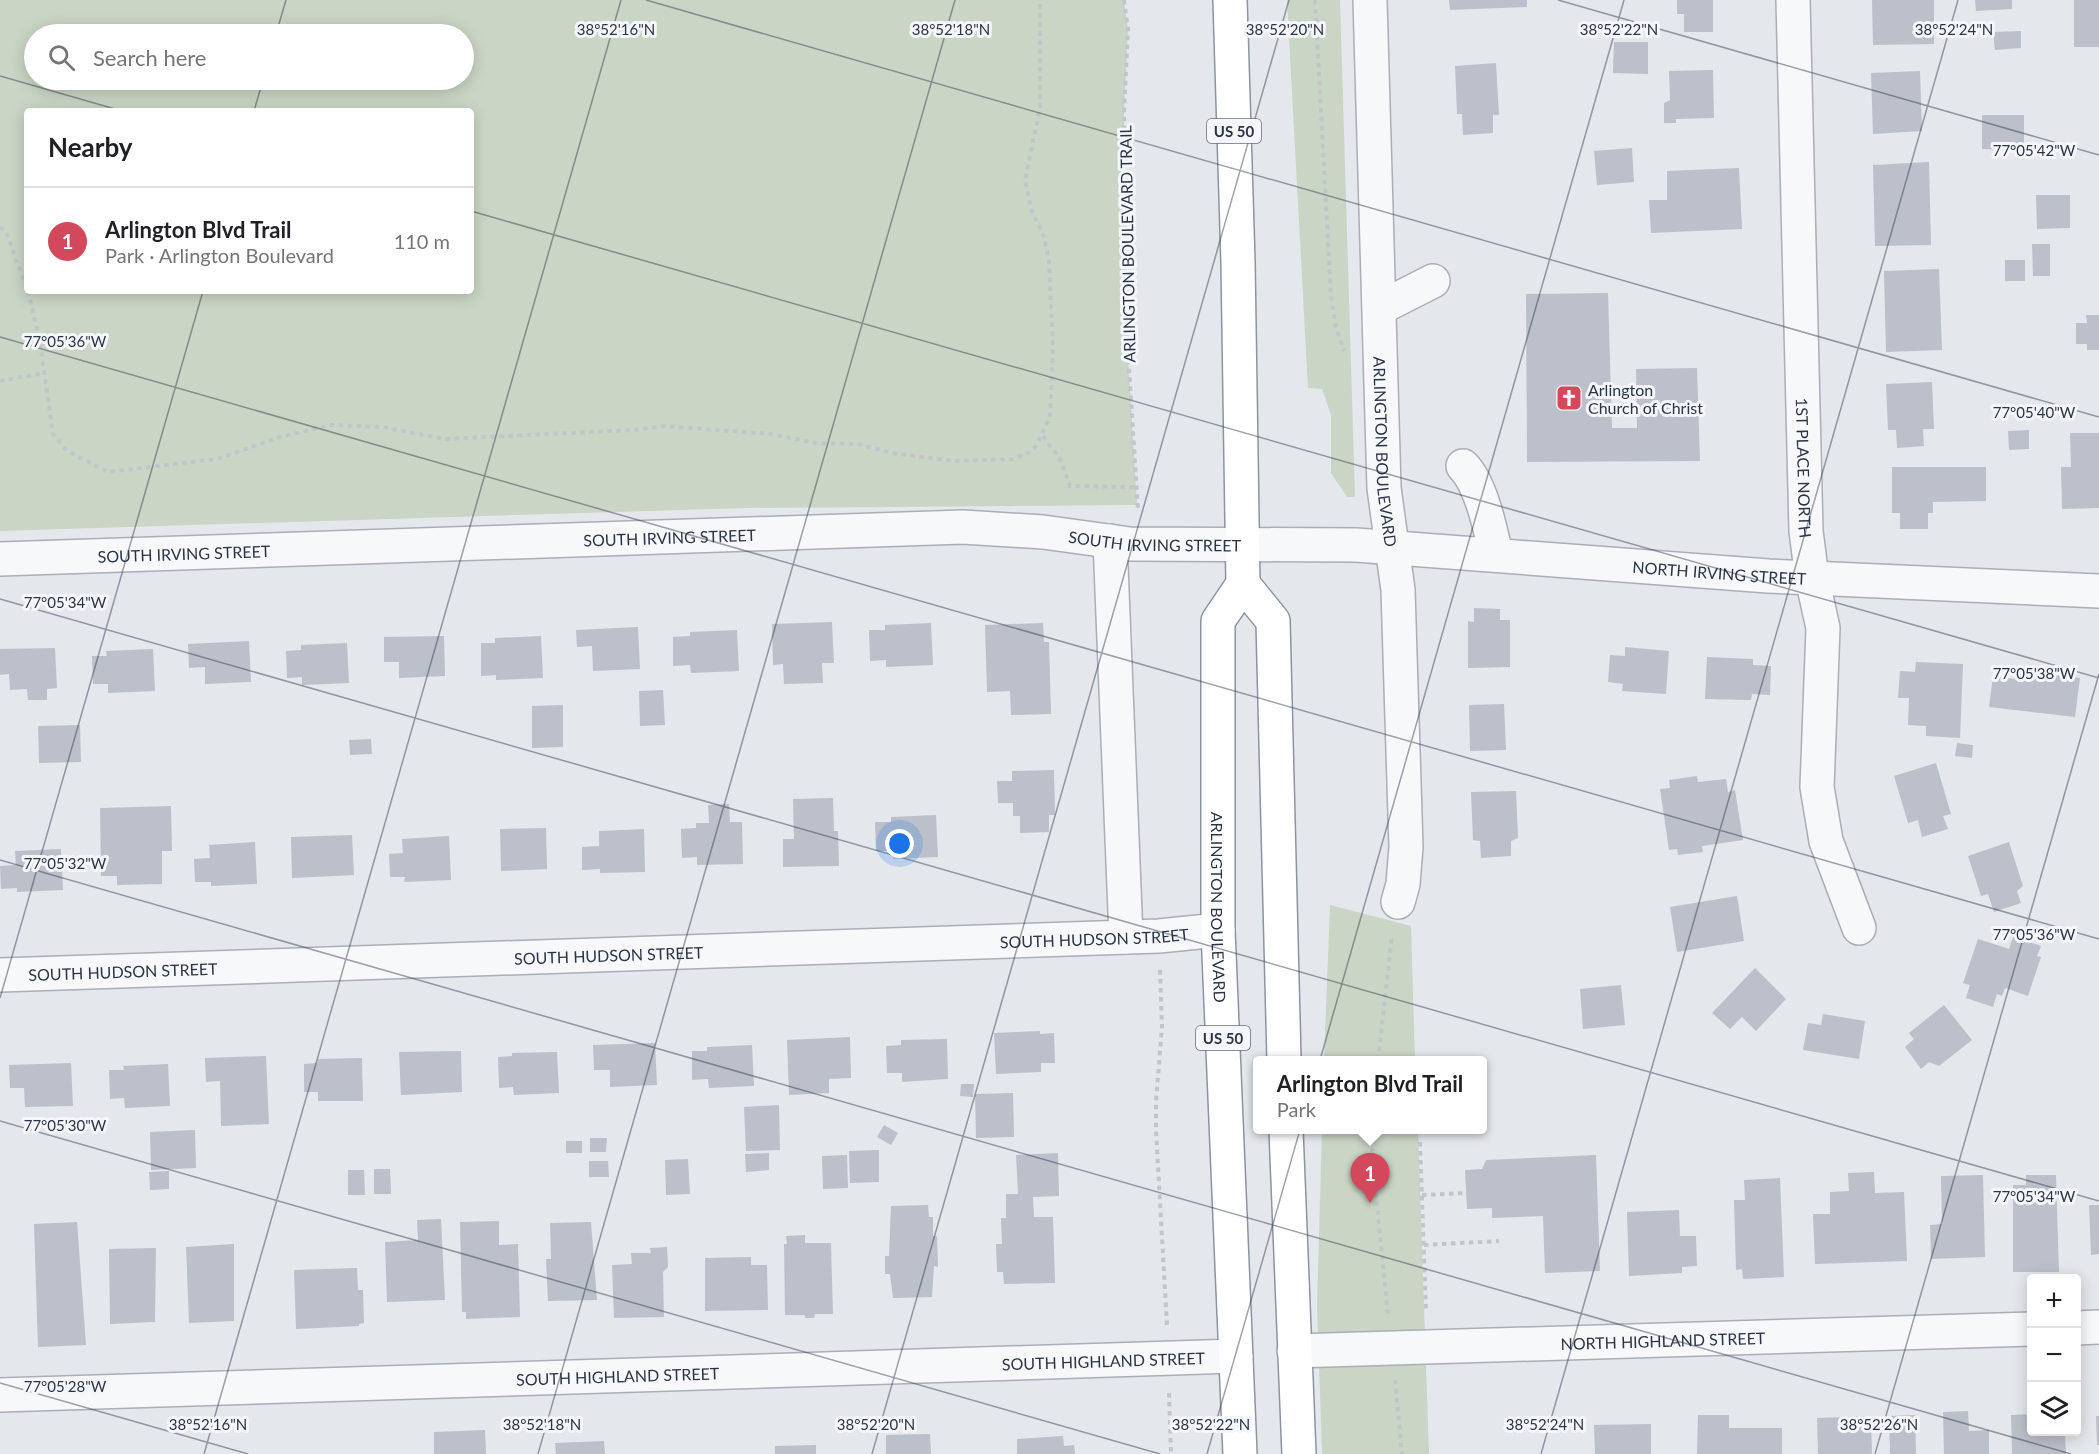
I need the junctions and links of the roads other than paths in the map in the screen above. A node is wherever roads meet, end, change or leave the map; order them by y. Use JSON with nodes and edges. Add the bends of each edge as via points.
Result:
{"nodes":[{"id":1,"x":1230,"y":0,"type":"edge"},
{"id":2,"x":1370,"y":0,"type":"edge"},
{"id":3,"x":1793,"y":0,"type":"edge"},
{"id":4,"x":1433,"y":281,"type":"dead end"},
{"id":5,"x":1380,"y":308,"type":"junction"},
{"id":6,"x":1463,"y":466,"type":"dead end"},
{"id":7,"x":1110,"y":541,"type":"junction"},
{"id":8,"x":1243,"y":543,"type":"junction"},
{"id":9,"x":1340,"y":544,"type":"joint"},
{"id":10,"x":1392,"y":548,"type":"junction"},
{"id":11,"x":1496,"y":554,"type":"junction"},
{"id":12,"x":0,"y":559,"type":"edge"},
{"id":13,"x":1812,"y":578,"type":"junction"},
{"id":14,"x":1243,"y":584,"type":"junction"},
{"id":15,"x":2099,"y":591,"type":"edge"},
{"id":16,"x":1398,"y":902,"type":"road end"},
{"id":17,"x":1859,"y":928,"type":"dead end"},
{"id":18,"x":1218,"y":930,"type":"junction"},
{"id":19,"x":1126,"y":937,"type":"junction"},
{"id":20,"x":0,"y":975,"type":"edge"},
{"id":21,"x":1284,"y":1056,"type":"edge"},
{"id":22,"x":1286,"y":1134,"type":"edge"},
{"id":23,"x":2099,"y":1327,"type":"edge"},
{"id":24,"x":2081,"y":1328,"type":"edge"},
{"id":25,"x":2027,"y":1329,"type":"edge"},
{"id":26,"x":1294,"y":1351,"type":"junction"},
{"id":27,"x":1236,"y":1356,"type":"junction"},
{"id":28,"x":0,"y":1395,"type":"edge"},
{"id":29,"x":1240,"y":1454,"type":"edge"},
{"id":30,"x":1299,"y":1454,"type":"edge"}],
"edges":[{"from":1,"to":8,"type":"highway","number":"US 50"},
{"from":2,"to":5,"type":"street","name":"ARLINGTON BOULEVARD"},
{"from":3,"to":13,"type":"street","name":"1ST PLACE NORTH","via":[[1805,516]]},
{"from":4,"to":5,"type":"street"},
{"from":5,"to":10,"type":"street","name":"ARLINGTON BOULEVARD","via":[[1384,488]]},
{"from":6,"to":11,"type":"street","via":[[1471,474]]},
{"from":7,"to":8,"type":"street","name":"SOUTH IRVING STREET"},
{"from":7,"to":12,"type":"street","name":"SOUTH IRVING STREET","via":[[963,527]]},
{"from":7,"to":19,"type":"street"},
{"from":8,"to":9,"type":"street","name":"SOUTH IRVING STREET"},
{"from":8,"to":14,"type":"highway"},
{"from":9,"to":10,"type":"street","name":"NORTH IRVING STREET"},
{"from":10,"to":11,"type":"street","name":"NORTH IRVING STREET"},
{"from":10,"to":16,"type":"street","name":"ARLINGTON BOULEVARD","via":[[1398,590],[1406,847]]},
{"from":11,"to":13,"type":"street","name":"NORTH IRVING STREET"},
{"from":13,"to":15,"type":"street","name":"NORTH IRVING STREET"},
{"from":13,"to":17,"type":"street","name":"1ST PLACE NORTH","via":[[1823,628],[1817,787],[1826,841]]},
{"from":14,"to":18,"type":"highway","name":"ARLINGTON BOULEVARD","number":"US 50","via":[[1218,621]]},
{"from":14,"to":21,"type":"highway","via":[[1273,621]]},
{"from":18,"to":19,"type":"street","name":"SOUTH HUDSON STREET"},
{"from":18,"to":27,"type":"highway","name":"ARLINGTON BOULEVARD","number":"US 50"},
{"from":19,"to":20,"type":"street","name":"SOUTH HUDSON STREET"},
{"from":22,"to":26,"type":"highway"},
{"from":23,"to":24,"type":"street"},
{"from":25,"to":26,"type":"street","name":"NORTH HIGHLAND STREET"},
{"from":26,"to":30,"type":"highway"},
{"from":27,"to":28,"type":"street","name":"SOUTH HIGHLAND STREET"},
{"from":27,"to":29,"type":"highway","name":"ARLINGTON BOULEVARD","number":"US 50"}]}
